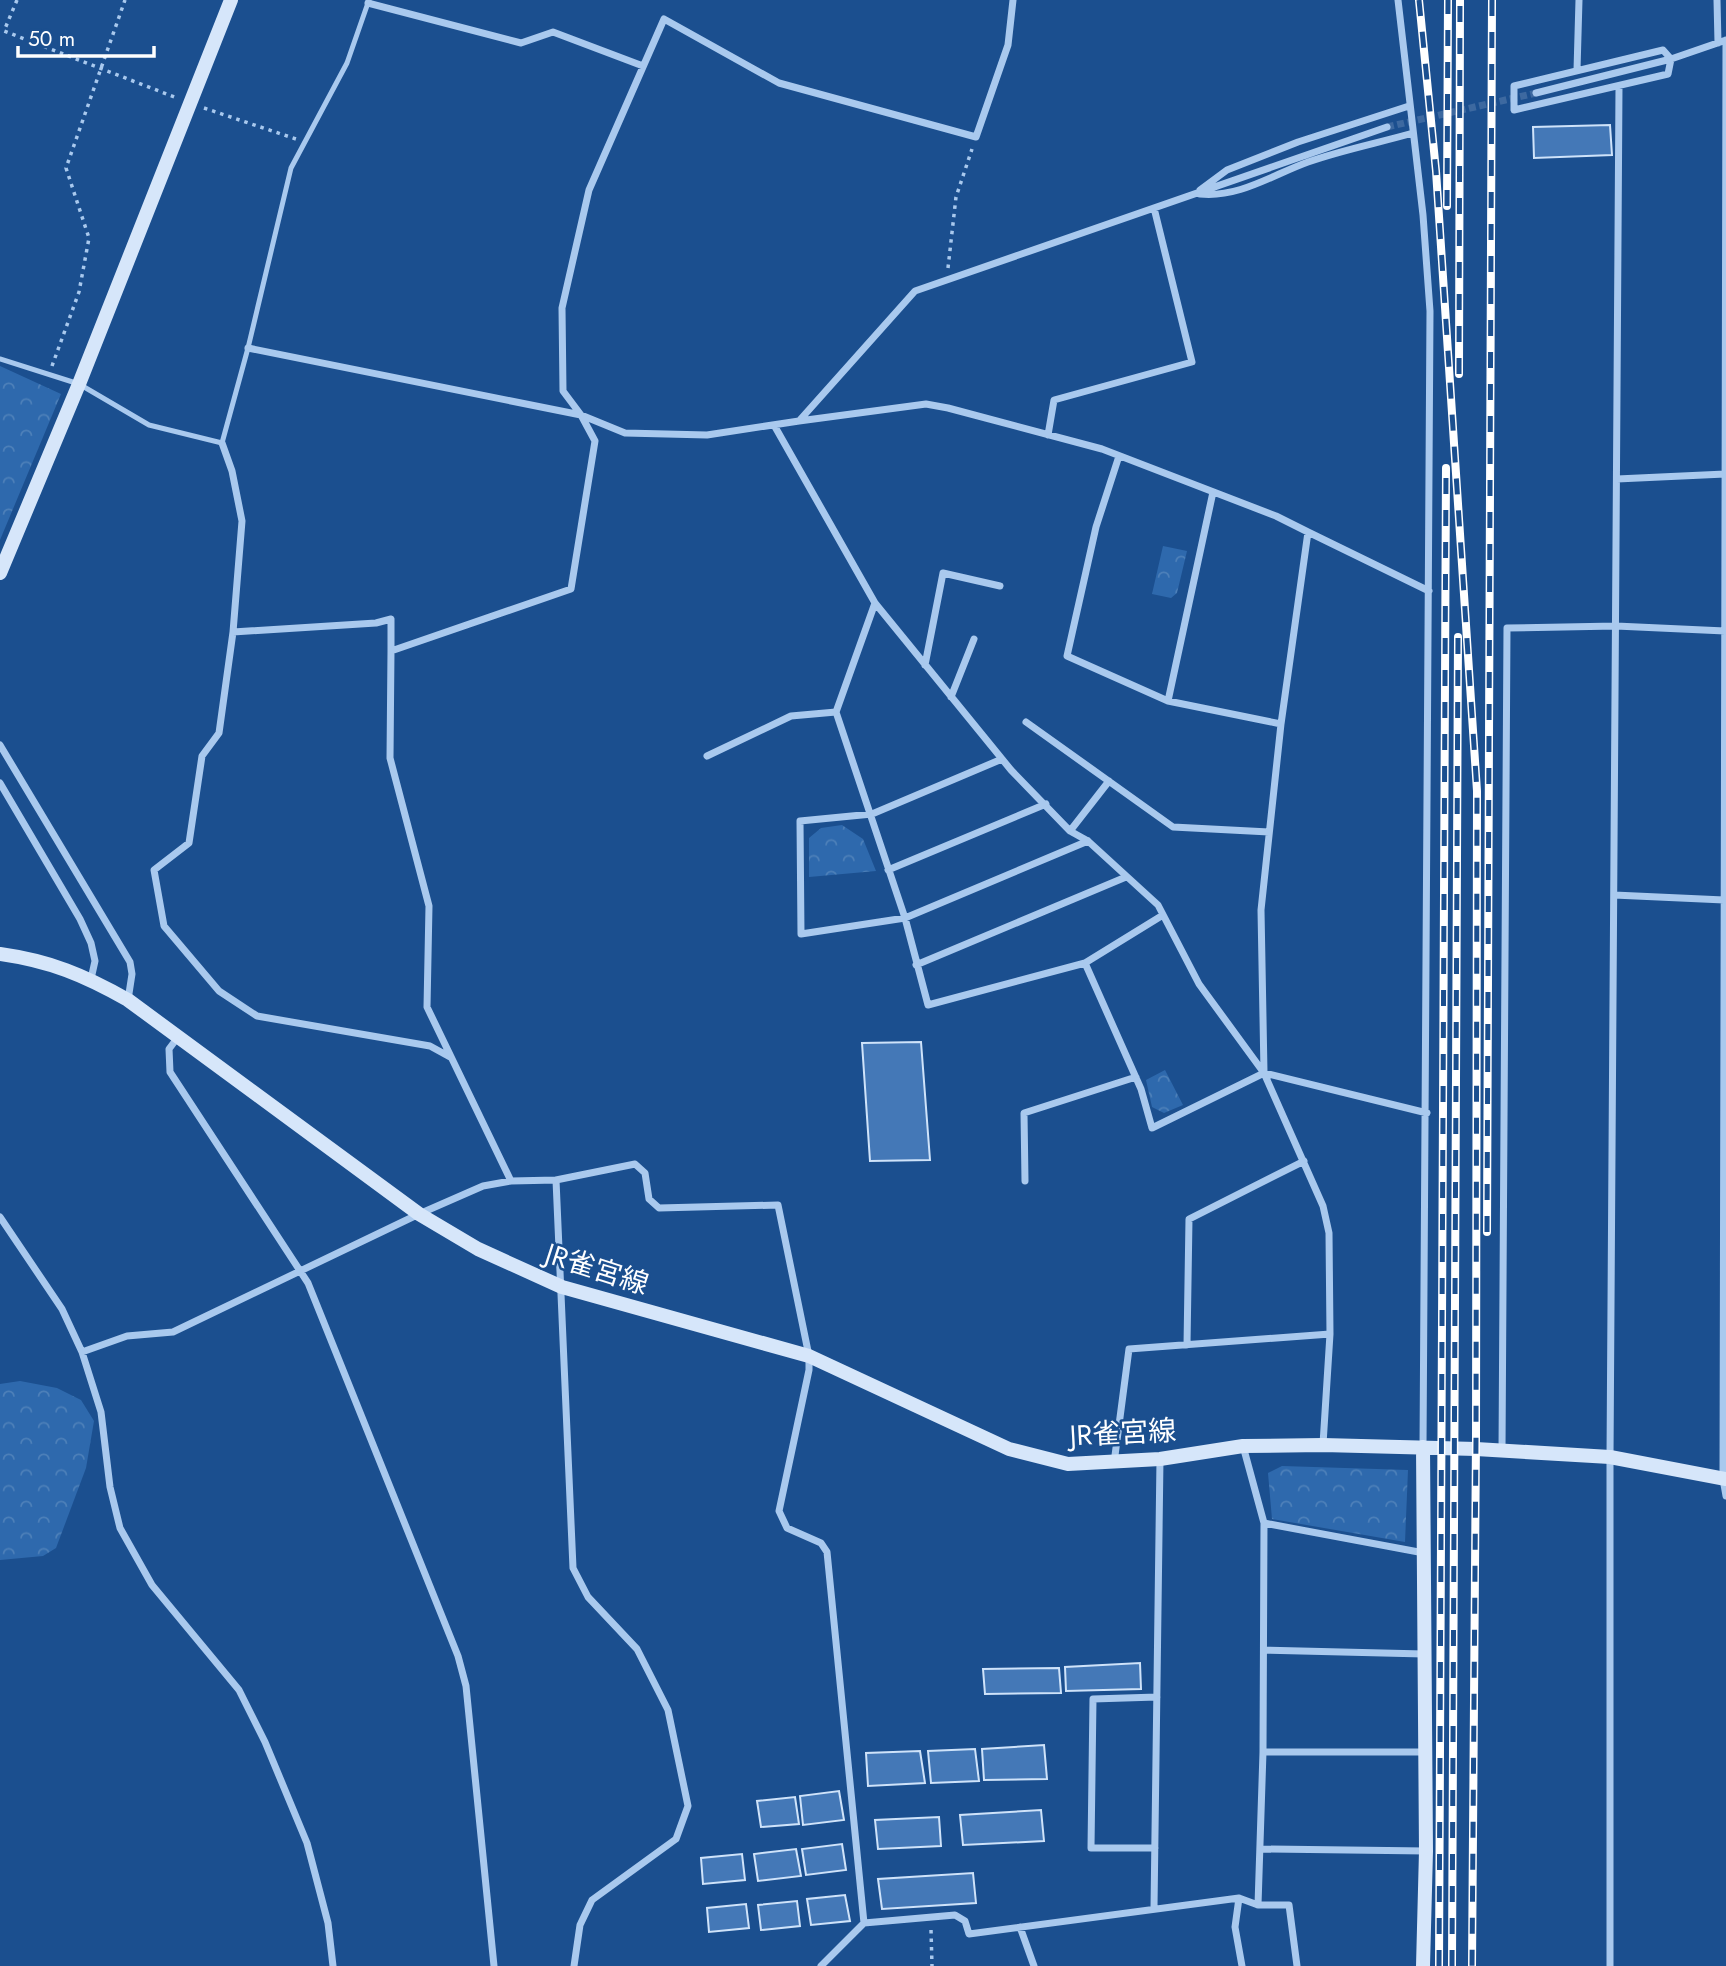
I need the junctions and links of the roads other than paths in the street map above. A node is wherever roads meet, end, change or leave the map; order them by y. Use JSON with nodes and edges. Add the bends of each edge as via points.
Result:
{"nodes":[{"id":1,"x":231,"y":0,"type":"edge"},
{"id":2,"x":1013,"y":0,"type":"edge"},
{"id":3,"x":1398,"y":0,"type":"edge"},
{"id":4,"x":1579,"y":0,"type":"edge"},
{"id":5,"x":1717,"y":0,"type":"edge"},
{"id":6,"x":368,"y":1,"type":"edge"},
{"id":7,"x":1723,"y":41,"type":"edge"},
{"id":8,"x":1671,"y":59,"type":"junction"},
{"id":9,"x":643,"y":66,"type":"junction"},
{"id":10,"x":1577,"y":70,"type":"junction"},
{"id":11,"x":1619,"y":87,"type":"junction"},
{"id":12,"x":1536,"y":93,"type":"tunnel mouth"},
{"id":13,"x":1409,"y":106,"type":"junction"},
{"id":14,"x":1387,"y":127,"type":"tunnel mouth"},
{"id":15,"x":1413,"y":133,"type":"junction"},
{"id":16,"x":1195,"y":194,"type":"junction"},
{"id":17,"x":1154,"y":208,"type":"junction"},
{"id":18,"x":248,"y":348,"type":"junction"},
{"id":19,"x":0,"y":359,"type":"edge"},
{"id":20,"x":79,"y":384,"type":"junction"},
{"id":21,"x":581,"y":415,"type":"junction"},
{"id":22,"x":799,"y":421,"type":"junction"},
{"id":23,"x":774,"y":425,"type":"junction"},
{"id":24,"x":1048,"y":435,"type":"junction"},
{"id":25,"x":222,"y":443,"type":"junction"},
{"id":26,"x":1119,"y":456,"type":"junction"},
{"id":27,"x":1725,"y":469,"type":"edge"},
{"id":28,"x":1617,"y":480,"type":"junction"},
{"id":29,"x":1213,"y":492,"type":"junction"},
{"id":30,"x":1308,"y":532,"type":"junction"},
{"id":31,"x":0,"y":573,"type":"edge"},
{"id":32,"x":1000,"y":586,"type":"dead end"},
{"id":33,"x":1429,"y":591,"type":"junction"},
{"id":34,"x":875,"y":603,"type":"junction"},
{"id":35,"x":1616,"y":626,"type":"junction"},
{"id":36,"x":1725,"y":631,"type":"edge"},
{"id":37,"x":233,"y":632,"type":"junction"},
{"id":38,"x":974,"y":639,"type":"dead end"},
{"id":39,"x":391,"y":651,"type":"junction"},
{"id":40,"x":925,"y":665,"type":"junction"},
{"id":41,"x":951,"y":697,"type":"junction"},
{"id":42,"x":1168,"y":701,"type":"junction"},
{"id":43,"x":836,"y":712,"type":"junction"},
{"id":44,"x":1026,"y":722,"type":"dead end"},
{"id":45,"x":1281,"y":724,"type":"junction"},
{"id":46,"x":0,"y":745,"type":"edge"},
{"id":47,"x":707,"y":756,"type":"dead end"},
{"id":48,"x":1002,"y":759,"type":"junction"},
{"id":49,"x":1108,"y":781,"type":"junction"},
{"id":50,"x":0,"y":783,"type":"edge"},
{"id":51,"x":1046,"y":804,"type":"junction"},
{"id":52,"x":872,"y":814,"type":"junction"},
{"id":53,"x":1070,"y":831,"type":"junction"},
{"id":54,"x":1269,"y":832,"type":"junction"},
{"id":55,"x":1088,"y":841,"type":"junction"},
{"id":56,"x":888,"y":870,"type":"junction"},
{"id":57,"x":1126,"y":877,"type":"junction"},
{"id":58,"x":1614,"y":895,"type":"junction"},
{"id":59,"x":1724,"y":900,"type":"junction"},
{"id":60,"x":1163,"y":915,"type":"junction"},
{"id":61,"x":905,"y":918,"type":"junction"},
{"id":62,"x":0,"y":954,"type":"edge"},
{"id":63,"x":1085,"y":963,"type":"junction"},
{"id":64,"x":916,"y":965,"type":"junction"},
{"id":65,"x":91,"y":979,"type":"junction"},
{"id":66,"x":128,"y":1000,"type":"junction"},
{"id":67,"x":178,"y":1037,"type":"junction"},
{"id":68,"x":450,"y":1057,"type":"junction"},
{"id":69,"x":1264,"y":1073,"type":"junction"},
{"id":70,"x":1136,"y":1077,"type":"junction"},
{"id":71,"x":1427,"y":1113,"type":"junction"},
{"id":72,"x":1304,"y":1161,"type":"junction"},
{"id":73,"x":556,"y":1180,"type":"junction"},
{"id":74,"x":511,"y":1181,"type":"junction"},
{"id":75,"x":1025,"y":1181,"type":"dead end"},
{"id":76,"x":419,"y":1214,"type":"junction"},
{"id":77,"x":0,"y":1217,"type":"edge"},
{"id":78,"x":301,"y":1270,"type":"junction"},
{"id":79,"x":562,"y":1287,"type":"junction"},
{"id":80,"x":1725,"y":1329,"type":"edge"},
{"id":81,"x":1330,"y":1334,"type":"junction"},
{"id":82,"x":1187,"y":1345,"type":"junction"},
{"id":83,"x":82,"y":1352,"type":"junction"},
{"id":84,"x":809,"y":1356,"type":"junction"},
{"id":85,"x":1323,"y":1445,"type":"junction"},
{"id":86,"x":1243,"y":1446,"type":"junction"},
{"id":87,"x":1423,"y":1447,"type":"junction"},
{"id":88,"x":1502,"y":1451,"type":"junction"},
{"id":89,"x":1610,"y":1457,"type":"junction"},
{"id":90,"x":1160,"y":1459,"type":"junction"},
{"id":91,"x":1114,"y":1463,"type":"junction"},
{"id":92,"x":1725,"y":1479,"type":"edge"},
{"id":93,"x":1726,"y":1496,"type":"edge"},
{"id":94,"x":1264,"y":1523,"type":"junction"},
{"id":95,"x":1425,"y":1553,"type":"junction"},
{"id":96,"x":1264,"y":1650,"type":"junction"},
{"id":97,"x":1424,"y":1654,"type":"junction"},
{"id":98,"x":1157,"y":1697,"type":"junction"},
{"id":99,"x":1263,"y":1752,"type":"junction"},
{"id":100,"x":1426,"y":1752,"type":"junction"},
{"id":101,"x":1155,"y":1848,"type":"junction"},
{"id":102,"x":1260,"y":1849,"type":"junction"},
{"id":103,"x":1426,"y":1851,"type":"junction"},
{"id":104,"x":1239,"y":1898,"type":"junction"},
{"id":105,"x":1258,"y":1905,"type":"junction"},
{"id":106,"x":1154,"y":1908,"type":"junction"},
{"id":107,"x":864,"y":1923,"type":"junction"},
{"id":108,"x":1020,"y":1927,"type":"junction"},
{"id":109,"x":333,"y":1966,"type":"edge"},
{"id":110,"x":494,"y":1966,"type":"edge"},
{"id":111,"x":574,"y":1966,"type":"edge"},
{"id":112,"x":821,"y":1966,"type":"edge"},
{"id":113,"x":1034,"y":1966,"type":"edge"},
{"id":114,"x":1242,"y":1966,"type":"edge"},
{"id":115,"x":1297,"y":1966,"type":"edge"},
{"id":116,"x":1423,"y":1966,"type":"edge"},
{"id":117,"x":1610,"y":1966,"type":"edge"}],
"edges":[{"from":1,"to":20,"type":"street"},
{"from":2,"to":9,"type":"street","via":[[1008,45],[976,137],[779,83],[664,19]]},
{"from":3,"to":13,"type":"street"},
{"from":4,"to":10,"type":"street"},
{"from":5,"to":7,"type":"street"},
{"from":6,"to":9,"type":"street","via":[[521,43],[553,32]]},
{"from":6,"to":18,"type":"lane","via":[[347,62],[290,168]]},
{"from":7,"to":8,"type":"street"},
{"from":7,"to":27,"type":"street"},
{"from":8,"to":10,"type":"street","via":[[1662,50]]},
{"from":8,"to":11,"type":"street","via":[[1668,74]]},
{"from":8,"to":12,"type":"street"},
{"from":9,"to":21,"type":"street","via":[[589,190],[562,308],[563,391]]},
{"from":10,"to":11,"type":"street","via":[[1514,86],[1514,110]]},
{"from":11,"to":28,"type":"street"},
{"from":13,"to":15,"type":"street"},
{"from":13,"to":16,"type":"street","via":[[1227,170]]},
{"from":14,"to":16,"type":"street"},
{"from":15,"to":16,"type":"street","via":[[1309,162],[1238,191],[1217,196]]},
{"from":15,"to":33,"type":"street","via":[[1430,311]]},
{"from":16,"to":17,"type":"street"},
{"from":17,"to":22,"type":"street","via":[[915,291]]},
{"from":17,"to":24,"type":"street","via":[[1192,362],[1054,400]]},
{"from":18,"to":21,"type":"street"},
{"from":18,"to":25,"type":"lane"},
{"from":19,"to":20,"type":"lane"},
{"from":20,"to":25,"type":"lane","via":[[149,425]]},
{"from":20,"to":31,"type":"street"},
{"from":21,"to":23,"type":"street","via":[[625,433],[707,435]]},
{"from":21,"to":39,"type":"street","via":[[595,440],[570,589]]},
{"from":22,"to":23,"type":"street"},
{"from":22,"to":24,"type":"street","via":[[926,404]]},
{"from":23,"to":34,"type":"street"},
{"from":24,"to":26,"type":"street"},
{"from":25,"to":37,"type":"street","via":[[242,521]]},
{"from":26,"to":29,"type":"street"},
{"from":26,"to":42,"type":"street","via":[[1096,527],[1067,656]]},
{"from":27,"to":28,"type":"street"},
{"from":27,"to":36,"type":"street"},
{"from":28,"to":35,"type":"street"},
{"from":29,"to":30,"type":"street"},
{"from":29,"to":42,"type":"street"},
{"from":30,"to":33,"type":"street"},
{"from":30,"to":45,"type":"street"},
{"from":32,"to":40,"type":"street","via":[[943,573]]},
{"from":33,"to":71,"type":"street"},
{"from":34,"to":40,"type":"street"},
{"from":34,"to":43,"type":"street"},
{"from":35,"to":36,"type":"street"},
{"from":35,"to":58,"type":"street"},
{"from":35,"to":88,"type":"street","via":[[1507,628]]},
{"from":36,"to":59,"type":"street"},
{"from":37,"to":39,"type":"street","via":[[391,619]]},
{"from":37,"to":68,"type":"street","via":[[219,733],[202,756],[189,843],[154,870],[164,926],[219,991],[257,1016],[430,1046]]},
{"from":38,"to":41,"type":"street"},
{"from":39,"to":68,"type":"street","via":[[390,758],[429,906],[427,1007]]},
{"from":40,"to":41,"type":"street"},
{"from":41,"to":48,"type":"street"},
{"from":42,"to":45,"type":"street"},
{"from":43,"to":47,"type":"street","via":[[791,716]]},
{"from":43,"to":52,"type":"street"},
{"from":44,"to":49,"type":"street"},
{"from":45,"to":54,"type":"street"},
{"from":46,"to":66,"type":"street","via":[[130,962]]},
{"from":48,"to":51,"type":"street"},
{"from":48,"to":52,"type":"street"},
{"from":49,"to":53,"type":"street"},
{"from":49,"to":54,"type":"street","via":[[1173,827]]},
{"from":50,"to":65,"type":"street","via":[[80,919],[95,961]]},
{"from":51,"to":53,"type":"street"},
{"from":51,"to":56,"type":"street"},
{"from":52,"to":56,"type":"street"},
{"from":52,"to":61,"type":"street","via":[[800,821],[801,934]]},
{"from":53,"to":55,"type":"street"},
{"from":54,"to":69,"type":"street","via":[[1261,910]]},
{"from":55,"to":57,"type":"street"},
{"from":55,"to":61,"type":"street"},
{"from":56,"to":61,"type":"street"},
{"from":57,"to":60,"type":"street"},
{"from":57,"to":64,"type":"street"},
{"from":58,"to":59,"type":"street"},
{"from":58,"to":89,"type":"street"},
{"from":59,"to":80,"type":"street"},
{"from":60,"to":63,"type":"street"},
{"from":60,"to":69,"type":"street","via":[[1199,985]]},
{"from":61,"to":64,"type":"street"},
{"from":62,"to":65,"type":"street","name":"JR雀宮線","via":[[41,960]]},
{"from":63,"to":64,"type":"street","via":[[928,1005]]},
{"from":63,"to":70,"type":"street"},
{"from":65,"to":66,"type":"street","name":"JR雀宮線"},
{"from":66,"to":67,"type":"street","name":"JR雀宮線"},
{"from":67,"to":76,"type":"street","name":"JR雀宮線"},
{"from":67,"to":78,"type":"street","via":[[169,1049],[170,1072]]},
{"from":68,"to":74,"type":"street"},
{"from":69,"to":70,"type":"street","via":[[1152,1128]]},
{"from":69,"to":71,"type":"street"},
{"from":69,"to":72,"type":"street"},
{"from":70,"to":75,"type":"street","via":[[1024,1113]]},
{"from":71,"to":87,"type":"street"},
{"from":72,"to":81,"type":"street","via":[[1329,1233]]},
{"from":72,"to":82,"type":"street","via":[[1189,1219]]},
{"from":73,"to":74,"type":"street"},
{"from":73,"to":79,"type":"street"},
{"from":73,"to":84,"type":"street","via":[[635,1164],[645,1172],[649,1199],[659,1208],[778,1205]]},
{"from":74,"to":76,"type":"street","via":[[483,1185]]},
{"from":76,"to":78,"type":"street"},
{"from":76,"to":79,"type":"street","name":"JR雀宮線","via":[[478,1249]]},
{"from":77,"to":83,"type":"street","via":[[62,1310]]},
{"from":78,"to":83,"type":"street","via":[[173,1332],[127,1336]]},
{"from":78,"to":110,"type":"street","via":[[458,1656],[466,1686]]},
{"from":79,"to":84,"type":"street","name":"JR雀宮線"},
{"from":79,"to":111,"type":"street","via":[[573,1569],[588,1597],[637,1649],[668,1710],[688,1806],[676,1839],[592,1900],[580,1925]]},
{"from":80,"to":92,"type":"street"},
{"from":81,"to":82,"type":"street"},
{"from":81,"to":85,"type":"street"},
{"from":82,"to":91,"type":"street","via":[[1129,1349]]},
{"from":83,"to":109,"type":"street","via":[[101,1412],[120,1528],[152,1585],[239,1690],[265,1742],[307,1843],[328,1923]]},
{"from":84,"to":91,"type":"street","name":"JR雀宮線","via":[[1009,1449],[1068,1464]]},
{"from":84,"to":107,"type":"street","via":[[779,1511],[787,1528],[821,1543],[827,1552]]},
{"from":85,"to":86,"type":"street","name":"JR雀宮線"},
{"from":85,"to":87,"type":"street","name":"JR雀宮線"},
{"from":86,"to":90,"type":"street","name":"JR雀宮線"},
{"from":86,"to":94,"type":"street"},
{"from":87,"to":88,"type":"street","name":"JR雀宮線"},
{"from":87,"to":95,"type":"street"},
{"from":88,"to":89,"type":"street","name":"JR雀宮線"},
{"from":89,"to":92,"type":"street","name":"JR雀宮線"},
{"from":89,"to":117,"type":"street"},
{"from":90,"to":91,"type":"street","name":"JR雀宮線"},
{"from":90,"to":98,"type":"street"},
{"from":92,"to":93,"type":"street"},
{"from":94,"to":95,"type":"street"},
{"from":94,"to":96,"type":"street"},
{"from":95,"to":97,"type":"street"},
{"from":96,"to":97,"type":"street"},
{"from":96,"to":99,"type":"street"},
{"from":97,"to":100,"type":"street"},
{"from":98,"to":101,"type":"street"},
{"from":98,"to":101,"type":"street","via":[[1093,1699],[1091,1848]]},
{"from":99,"to":100,"type":"street"},
{"from":99,"to":102,"type":"street"},
{"from":100,"to":103,"type":"street"},
{"from":101,"to":106,"type":"street"},
{"from":102,"to":103,"type":"street"},
{"from":102,"to":105,"type":"street"},
{"from":103,"to":116,"type":"street"},
{"from":104,"to":105,"type":"street"},
{"from":104,"to":106,"type":"street"},
{"from":104,"to":114,"type":"street","via":[[1235,1927]]},
{"from":105,"to":115,"type":"street","via":[[1289,1905]]},
{"from":106,"to":108,"type":"street"},
{"from":107,"to":108,"type":"street","via":[[955,1915],[965,1921],[969,1934]]},
{"from":107,"to":112,"type":"street"},
{"from":108,"to":113,"type":"street"}]}
